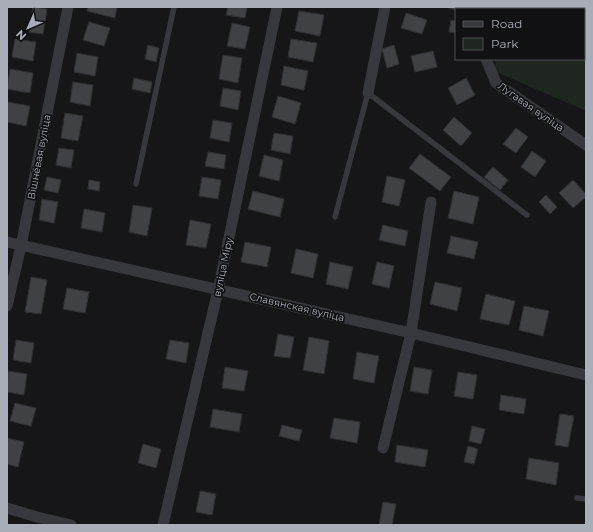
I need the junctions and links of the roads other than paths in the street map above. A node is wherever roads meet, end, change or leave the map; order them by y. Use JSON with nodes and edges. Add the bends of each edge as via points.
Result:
{"nodes":[{"id":1,"x":68,"y":7,"type":"edge"},
{"id":2,"x":174,"y":7,"type":"edge"},
{"id":3,"x":276,"y":7,"type":"edge"},
{"id":4,"x":385,"y":7,"type":"edge"},
{"id":5,"x":486,"y":60,"type":"edge"},
{"id":6,"x":368,"y":93,"type":"junction"},
{"id":7,"x":586,"y":146,"type":"edge"},
{"id":8,"x":136,"y":184,"type":"dead end"},
{"id":9,"x":431,"y":202,"type":"dead end"},
{"id":10,"x":527,"y":216,"type":"dead end"},
{"id":11,"x":335,"y":217,"type":"dead end"},
{"id":12,"x":7,"y":242,"type":"edge"},
{"id":13,"x":21,"y":246,"type":"junction"},
{"id":14,"x":218,"y":290,"type":"junction"},
{"id":15,"x":7,"y":306,"type":"edge"},
{"id":16,"x":410,"y":333,"type":"junction"},
{"id":17,"x":586,"y":375,"type":"edge"},
{"id":18,"x":383,"y":448,"type":"dead end"},
{"id":19,"x":577,"y":498,"type":"dead end"},
{"id":20,"x":586,"y":499,"type":"edge"},
{"id":21,"x":7,"y":508,"type":"edge"},
{"id":22,"x":72,"y":525,"type":"edge"},
{"id":23,"x":163,"y":525,"type":"edge"}],
"edges":[{"from":1,"to":13,"type":"street","name":"Вішнёвая вуліца"},
{"from":2,"to":8,"type":"lane"},
{"from":3,"to":14,"type":"street","name":"вуліца Міру"},
{"from":4,"to":6,"type":"street"},
{"from":5,"to":7,"type":"street","name":"Лугавая вуліца","via":[[496,83]]},
{"from":6,"to":10,"type":"lane"},
{"from":6,"to":11,"type":"lane"},
{"from":9,"to":16,"type":"street"},
{"from":12,"to":13,"type":"street","name":"Славянская вуліца"},
{"from":13,"to":14,"type":"street","name":"Славянская вуліца"},
{"from":13,"to":15,"type":"street","name":"Вішнёвая вуліца"},
{"from":14,"to":16,"type":"street","name":"Славянская вуліца"},
{"from":14,"to":23,"type":"street","name":"вуліца Міру"},
{"from":16,"to":17,"type":"street","name":"Славянская вуліца"},
{"from":16,"to":18,"type":"street"},
{"from":19,"to":20,"type":"lane"},
{"from":21,"to":22,"type":"street"}]}
